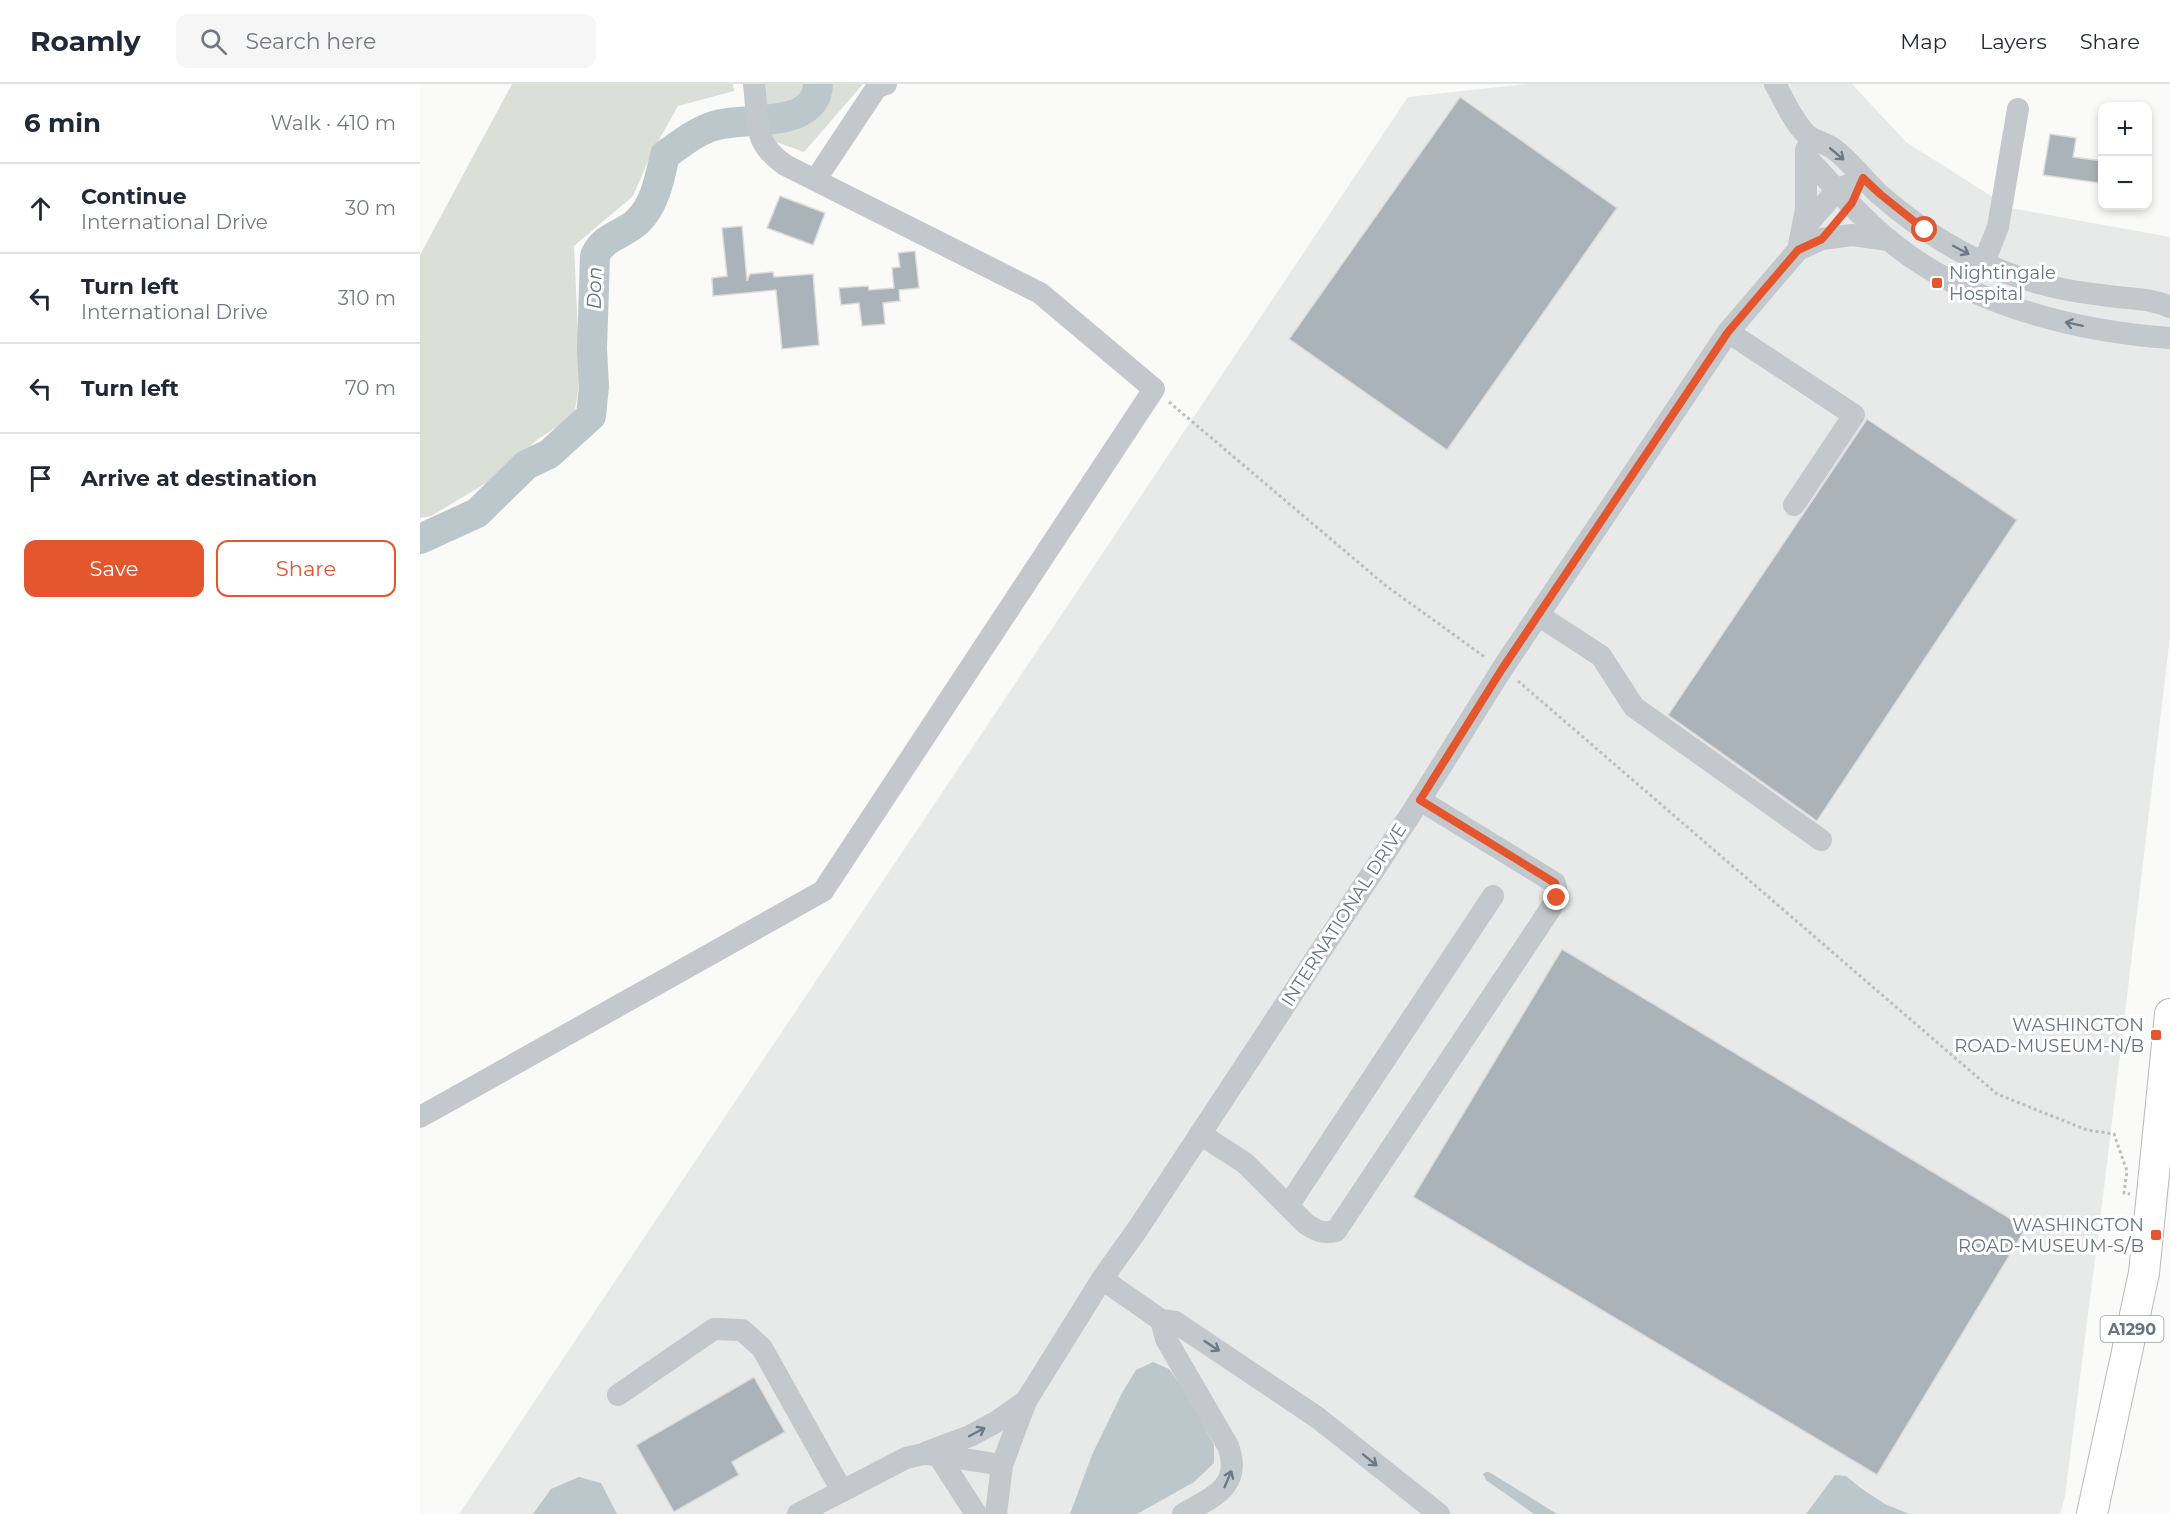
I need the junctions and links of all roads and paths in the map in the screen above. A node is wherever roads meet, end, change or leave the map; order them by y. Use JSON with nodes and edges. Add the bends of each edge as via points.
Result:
{"nodes":[{"id":1,"x":886,"y":84,"type":"edge"},
{"id":2,"x":1775,"y":84,"type":"edge"},
{"id":3,"x":754,"y":85,"type":"edge"},
{"id":4,"x":2018,"y":109,"type":"dead end"},
{"id":5,"x":1806,"y":146,"type":"junction"},
{"id":6,"x":1863,"y":178,"type":"junction"},
{"id":7,"x":816,"y":179,"type":"junction"},
{"id":8,"x":1845,"y":196,"type":"junction"},
{"id":9,"x":1808,"y":239,"type":"junction"},
{"id":10,"x":1889,"y":240,"type":"junction"},
{"id":11,"x":1984,"y":262,"type":"junction"},
{"id":12,"x":2166,"y":302,"type":"edge"},
{"id":13,"x":1728,"y":332,"type":"junction"},
{"id":14,"x":2170,"y":338,"type":"edge"},
{"id":15,"x":1154,"y":389,"type":"junction"},
{"id":16,"x":1794,"y":505,"type":"dead end"},
{"id":17,"x":1538,"y":615,"type":"junction"},
{"id":18,"x":1487,"y":658,"type":"dead end"},
{"id":19,"x":1517,"y":680,"type":"dead end"},
{"id":20,"x":1420,"y":800,"type":"junction"},
{"id":21,"x":1821,"y":840,"type":"dead end"},
{"id":22,"x":1493,"y":896,"type":"dead end"},
{"id":23,"x":2170,"y":1014,"type":"edge"},
{"id":24,"x":420,"y":1117,"type":"edge"},
{"id":25,"x":1200,"y":1134,"type":"junction"},
{"id":26,"x":2124,"y":1193,"type":"dead end"},
{"id":27,"x":1288,"y":1206,"type":"junction"},
{"id":28,"x":1102,"y":1279,"type":"junction"},
{"id":29,"x":1161,"y":1320,"type":"junction"},
{"id":30,"x":618,"y":1395,"type":"dead end"},
{"id":31,"x":1026,"y":1401,"type":"junction"},
{"id":32,"x":930,"y":1454,"type":"junction"},
{"id":33,"x":1002,"y":1465,"type":"junction"},
{"id":34,"x":842,"y":1491,"type":"junction"},
{"id":35,"x":798,"y":1514,"type":"edge"},
{"id":36,"x":976,"y":1514,"type":"edge"},
{"id":37,"x":996,"y":1514,"type":"edge"},
{"id":38,"x":1183,"y":1514,"type":"edge"},
{"id":39,"x":1439,"y":1514,"type":"edge"},
{"id":40,"x":2092,"y":1514,"type":"edge"}],
"edges":[{"from":1,"to":7,"type":"street","via":[[877,87]]},
{"from":2,"to":5,"type":"street"},
{"from":3,"to":7,"type":"street","via":[[760,138],[785,165]]},
{"from":4,"to":11,"type":"street","via":[[1998,227]]},
{"from":5,"to":6,"type":"street","one_way":true,"via":[[1834,149]]},
{"from":5,"to":8,"type":"street"},
{"from":5,"to":9,"type":"street"},
{"from":6,"to":8,"type":"street","name":"INTERNATIONAL DRIVE"},
{"from":6,"to":11,"type":"street","one_way":true,"via":[[1925,230]]},
{"from":7,"to":15,"type":"street","via":[[1040,293]]},
{"from":8,"to":9,"type":"street","name":"INTERNATIONAL DRIVE"},
{"from":8,"to":10,"type":"street"},
{"from":9,"to":10,"type":"street","via":[[1852,235]]},
{"from":9,"to":13,"type":"street","name":"INTERNATIONAL DRIVE"},
{"from":14,"to":10,"type":"street","one_way":true,"via":[[2097,329],[1997,301],[1941,274]]},
{"from":11,"to":12,"type":"street","via":[[2048,286]]},
{"from":13,"to":16,"type":"street","via":[[1854,415]]},
{"from":13,"to":17,"type":"street","name":"INTERNATIONAL DRIVE"},
{"from":15,"to":18,"type":"path","via":[[1385,585]]},
{"from":15,"to":24,"type":"street","via":[[823,891]]},
{"from":17,"to":20,"type":"street","name":"INTERNATIONAL DRIVE"},
{"from":17,"to":21,"type":"street","via":[[1601,656],[1634,707]]},
{"from":19,"to":26,"type":"path","via":[[1996,1094],[2088,1130],[2114,1134],[2127,1171]]},
{"from":20,"to":25,"type":"street","name":"INTERNATIONAL DRIVE"},
{"from":20,"to":27,"type":"street","via":[[1555,883],[1557,898],[1336,1231],[1316,1231]]},
{"from":22,"to":27,"type":"street"},
{"from":23,"to":40,"type":"main road","number":"A1290","via":[[2144,1273]]},
{"from":25,"to":27,"type":"street","via":[[1245,1163]]},
{"from":25,"to":28,"type":"street","name":"INTERNATIONAL DRIVE"},
{"from":28,"to":29,"type":"street"},
{"from":28,"to":31,"type":"street","name":"INTERNATIONAL DRIVE"},
{"from":38,"to":29,"type":"street","one_way":true,"via":[[1227,1485],[1232,1457],[1166,1339]]},
{"from":29,"to":39,"type":"street","one_way":true,"via":[[1175,1322],[1287,1396]]},
{"from":30,"to":34,"type":"street","via":[[714,1329],[742,1330],[762,1348]]},
{"from":32,"to":31,"type":"street","one_way":true,"via":[[996,1422]]},
{"from":31,"to":33,"type":"street","name":"INTERNATIONAL DRIVE"},
{"from":32,"to":33,"type":"street"},
{"from":32,"to":34,"type":"street","via":[[906,1458]]},
{"from":32,"to":36,"type":"street"},
{"from":33,"to":37,"type":"street","name":"INTERNATIONAL DRIVE"},
{"from":34,"to":35,"type":"street"}]}
